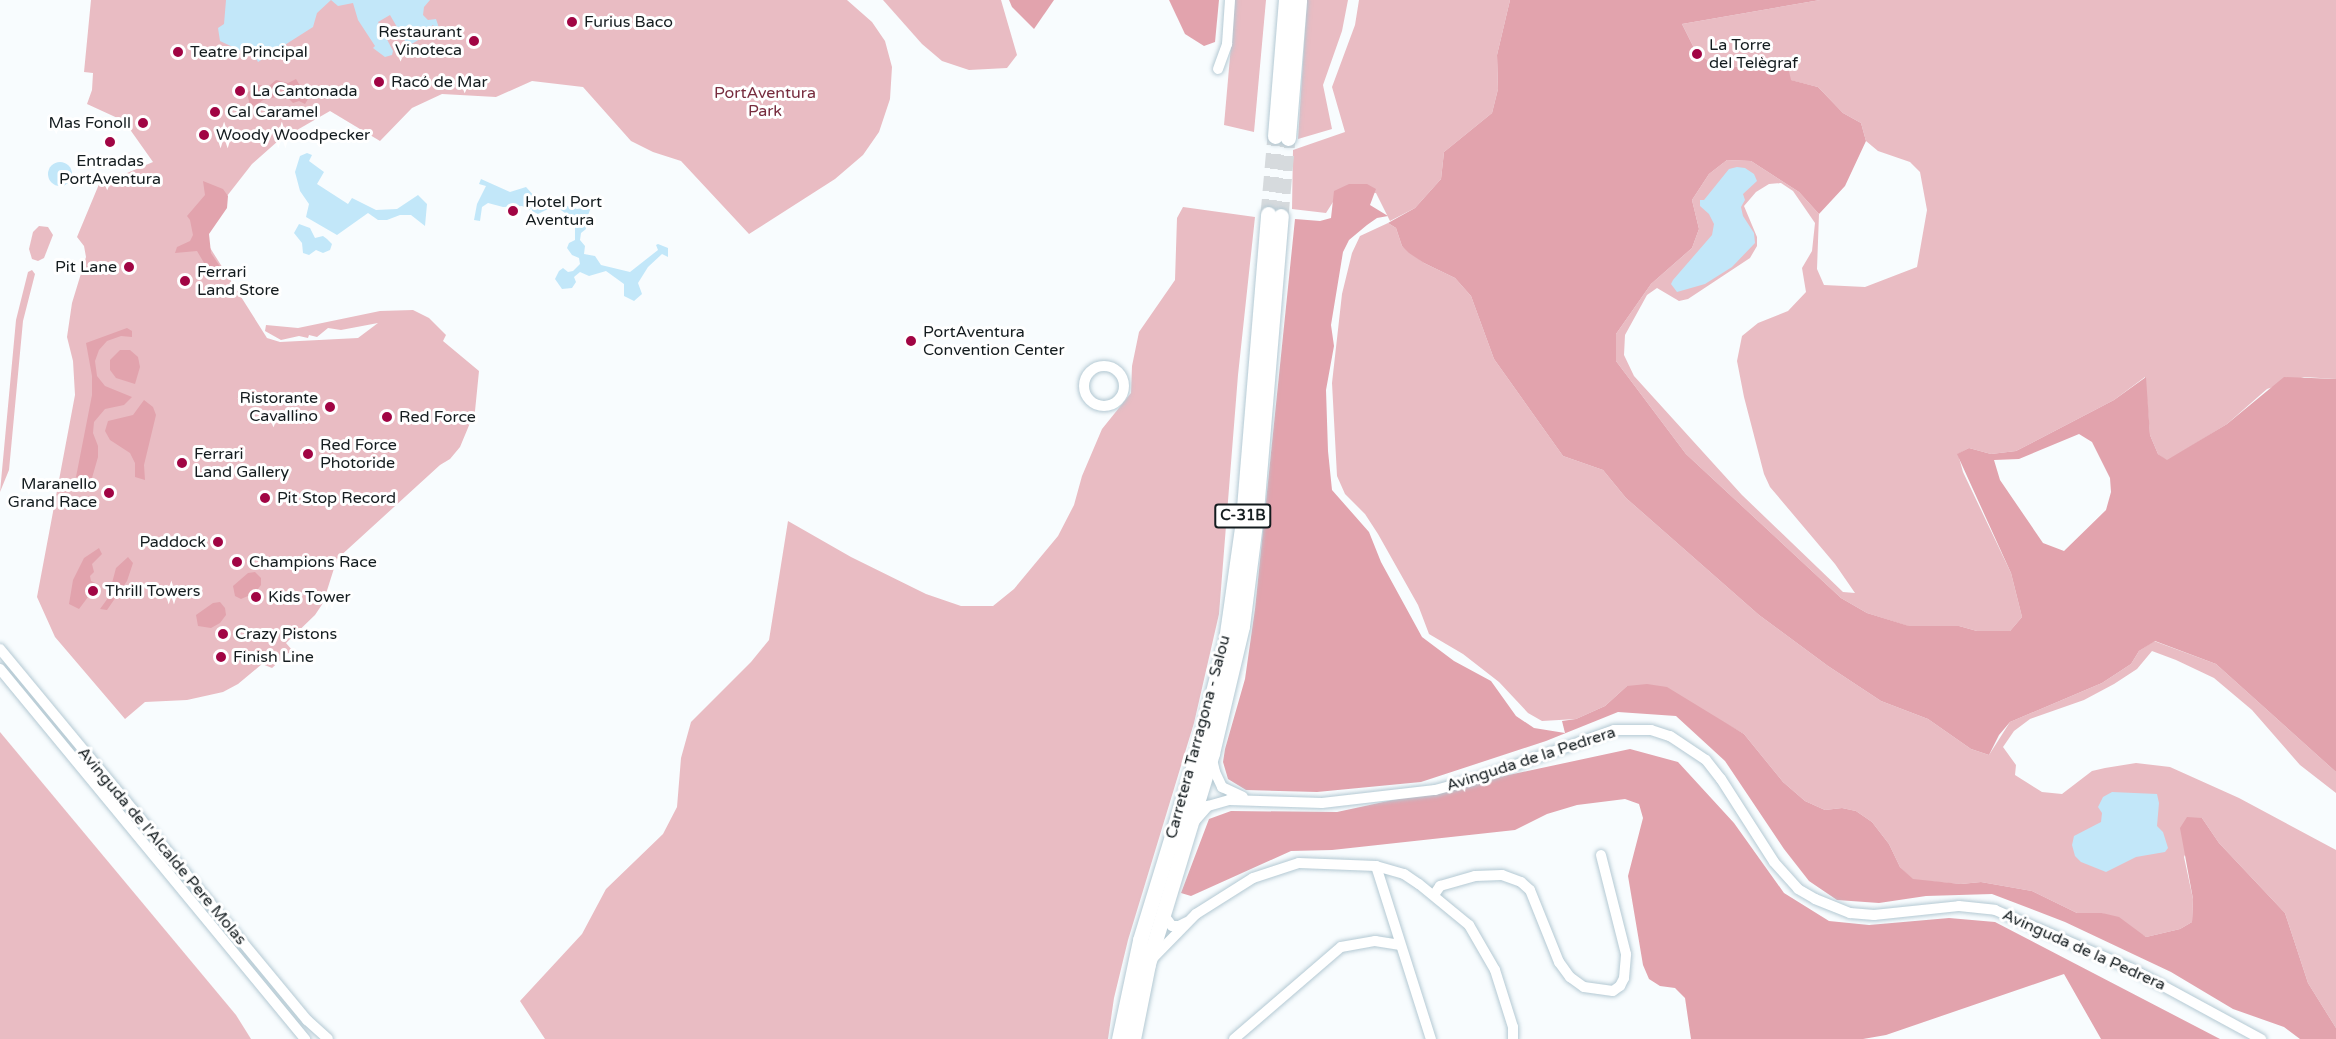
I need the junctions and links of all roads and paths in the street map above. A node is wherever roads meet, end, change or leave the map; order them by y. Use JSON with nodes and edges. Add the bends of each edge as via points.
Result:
{"nodes":[{"id":1,"x":1230,"y":0,"type":"edge"},
{"id":2,"x":1286,"y":0,"type":"edge"},
{"id":3,"x":1299,"y":0,"type":"edge"},
{"id":4,"x":1218,"y":69,"type":"dead end"},
{"id":5,"x":0,"y":649,"type":"edge"},
{"id":6,"x":0,"y":669,"type":"edge"},
{"id":7,"x":1212,"y":753,"type":"junction"},
{"id":8,"x":1267,"y":802,"type":"junction"},
{"id":9,"x":1189,"y":828,"type":"junction"},
{"id":10,"x":1601,"y":855,"type":"dead end"},
{"id":11,"x":1376,"y":866,"type":"junction"},
{"id":12,"x":1434,"y":895,"type":"junction"},
{"id":13,"x":1163,"y":914,"type":"junction"},
{"id":14,"x":1187,"y":922,"type":"junction"},
{"id":15,"x":1399,"y":945,"type":"junction"},
{"id":16,"x":1148,"y":963,"type":"junction"},
{"id":17,"x":305,"y":1039,"type":"edge"},
{"id":18,"x":328,"y":1039,"type":"edge"},
{"id":19,"x":1119,"y":1039,"type":"edge"},
{"id":20,"x":1134,"y":1039,"type":"edge"},
{"id":21,"x":1234,"y":1039,"type":"edge"},
{"id":22,"x":1431,"y":1039,"type":"edge"},
{"id":23,"x":1513,"y":1039,"type":"edge"},
{"id":24,"x":2261,"y":1039,"type":"edge"}],
"edges":[{"from":1,"to":4,"type":"street","via":[[1227,44]]},
{"from":2,"to":3,"type":"highway","via":[[1281,137]]},
{"from":5,"to":18,"type":"street","name":"Avinguda de l'Alcalde Pere Molas","via":[[306,1020]]},
{"from":6,"to":17,"type":"street","name":"Avinguda de l'Alcalde Pere Molas"},
{"from":7,"to":8,"type":"street","name":"Avinguda de la Pedrera","via":[[1222,787]]},
{"from":7,"to":9,"type":"highway","name":"Carretera Tarragona - Salou","number":"C-31B"},
{"from":7,"to":19,"type":"highway","name":"Carretera Tarragona - Salou","number":"C-31B","via":[[1242,626],[1255,523],[1275,215],[1243,520],[1226,640],[1198,751],[1140,940]]},
{"from":8,"to":9,"type":"street","name":"Avinguda de la Pedrera","via":[[1208,806]]},
{"from":8,"to":24,"type":"street","name":"Avinguda de la Pedrera","via":[[1352,801],[1435,790],[1614,730],[1651,730],[1670,736],[1706,760],[1774,862],[1798,889],[1815,899],[1850,913],[1874,915],[1959,906],[1995,910],[2132,969]]},
{"from":9,"to":13,"type":"highway","name":"Carretera Tarragona - Salou","number":"C-31B"},
{"from":10,"to":12,"type":"street","via":[[1626,954],[1624,978],[1613,991],[1584,987],[1570,977],[1558,962],[1530,890],[1521,882],[1502,874],[1475,876],[1440,886]]},
{"from":11,"to":12,"type":"street","via":[[1404,874]]},
{"from":11,"to":14,"type":"street","via":[[1299,864],[1272,870],[1234,888]]},
{"from":11,"to":15,"type":"street"},
{"from":12,"to":23,"type":"street","via":[[1469,925],[1485,950],[1503,992]]},
{"from":13,"to":14,"type":"street","via":[[1172,926]]},
{"from":13,"to":16,"type":"highway","name":"Carretera Tarragona - Salou","number":"C-31B"},
{"from":14,"to":16,"type":"street"},
{"from":15,"to":21,"type":"street","via":[[1375,941],[1341,946]]},
{"from":15,"to":22,"type":"street"},
{"from":16,"to":20,"type":"highway","name":"Carretera Tarragona - Salou","number":"C-31B"}]}
